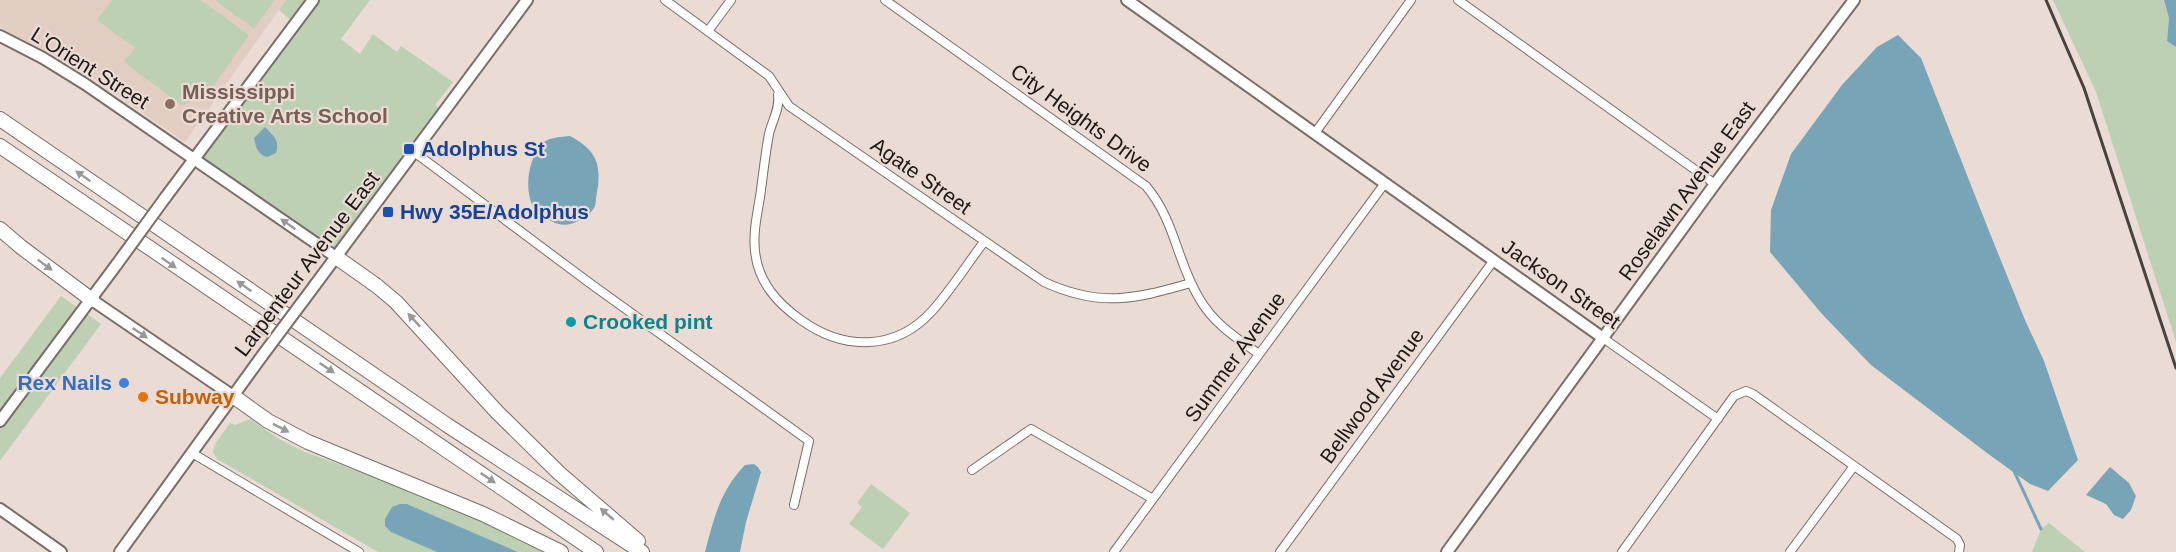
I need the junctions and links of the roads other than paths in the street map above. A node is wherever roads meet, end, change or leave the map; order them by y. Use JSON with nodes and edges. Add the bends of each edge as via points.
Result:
{"nodes":[{"id":1,"x":313,"y":0,"type":"edge"},
{"id":2,"x":527,"y":0,"type":"edge"},
{"id":3,"x":665,"y":0,"type":"edge"},
{"id":4,"x":730,"y":0,"type":"edge"},
{"id":5,"x":885,"y":0,"type":"edge"},
{"id":6,"x":1127,"y":0,"type":"edge"},
{"id":7,"x":1411,"y":0,"type":"edge"},
{"id":8,"x":1458,"y":0,"type":"edge"},
{"id":9,"x":1854,"y":0,"type":"edge"},
{"id":10,"x":708,"y":31,"type":"junction"},
{"id":11,"x":0,"y":36,"type":"edge"},
{"id":12,"x":778,"y":90,"type":"junction"},
{"id":13,"x":0,"y":119,"type":"edge"},
{"id":14,"x":1315,"y":134,"type":"junction"},
{"id":15,"x":0,"y":146,"type":"edge"},
{"id":16,"x":414,"y":152,"type":"junction"},
{"id":17,"x":195,"y":159,"type":"junction"},
{"id":18,"x":1385,"y":183,"type":"junction"},
{"id":19,"x":1715,"y":184,"type":"junction"},
{"id":20,"x":0,"y":229,"type":"edge"},
{"id":21,"x":984,"y":242,"type":"junction"},
{"id":22,"x":336,"y":257,"type":"junction"},
{"id":23,"x":1494,"y":260,"type":"junction"},
{"id":24,"x":1191,"y":283,"type":"junction"},
{"id":25,"x":92,"y":300,"type":"junction"},
{"id":26,"x":1603,"y":338,"type":"junction"},
{"id":27,"x":1260,"y":354,"type":"junction"},
{"id":28,"x":232,"y":396,"type":"junction"},
{"id":29,"x":1718,"y":419,"type":"junction"},
{"id":30,"x":0,"y":421,"type":"edge"},
{"id":31,"x":192,"y":453,"type":"junction"},
{"id":32,"x":1854,"y":466,"type":"junction"},
{"id":33,"x":972,"y":470,"type":"dead end"},
{"id":34,"x":1153,"y":499,"type":"junction"},
{"id":35,"x":794,"y":505,"type":"dead end"},
{"id":36,"x":0,"y":509,"type":"edge"},
{"id":37,"x":61,"y":552,"type":"edge"},
{"id":38,"x":120,"y":552,"type":"edge"},
{"id":39,"x":359,"y":552,"type":"edge"},
{"id":40,"x":561,"y":552,"type":"edge"},
{"id":41,"x":596,"y":552,"type":"edge"},
{"id":42,"x":642,"y":552,"type":"edge"},
{"id":43,"x":651,"y":552,"type":"edge"},
{"id":44,"x":1114,"y":552,"type":"edge"},
{"id":45,"x":1280,"y":552,"type":"edge"},
{"id":46,"x":1447,"y":552,"type":"edge"},
{"id":47,"x":1622,"y":552,"type":"edge"},
{"id":48,"x":1790,"y":552,"type":"edge"},
{"id":49,"x":1959,"y":552,"type":"edge"}],
"edges":[{"from":1,"to":17,"type":"street"},
{"from":2,"to":16,"type":"street","name":"Larpenteur Avenue East"},
{"from":3,"to":10,"type":"street","name":"Agate Street"},
{"from":4,"to":10,"type":"street"},
{"from":5,"to":24,"type":"street","name":"City Heights Drive","via":[[1146,186],[1165,212]]},
{"from":6,"to":14,"type":"street","name":"Jackson Street"},
{"from":7,"to":14,"type":"street"},
{"from":8,"to":19,"type":"street"},
{"from":9,"to":19,"type":"street","name":"Roselawn Avenue East"},
{"from":10,"to":12,"type":"street","name":"Agate Street","via":[[769,76]]},
{"from":11,"to":17,"type":"street","name":"L'Orient Street","via":[[44,58]]},
{"from":12,"to":21,"type":"street","name":"Agate Street","via":[[789,106]]},
{"from":12,"to":21,"type":"street","via":[[778,106],[769,132],[755,252],[763,280],[791,313],[819,332],[847,342],[873,342],[898,336],[932,311]]},
{"from":42,"to":13,"type":"highway","one_way":true,"via":[[439,420]]},
{"from":14,"to":18,"type":"street","name":"Jackson Street"},
{"from":15,"to":41,"type":"highway","one_way":true},
{"from":16,"to":22,"type":"street","name":"Larpenteur Avenue East"},
{"from":16,"to":35,"type":"street","via":[[809,441]]},
{"from":22,"to":17,"type":"street","name":"L'Orient Street","one_way":true},
{"from":17,"to":25,"type":"street","bridge":true},
{"from":18,"to":23,"type":"street","name":"Jackson Street"},
{"from":18,"to":27,"type":"street","name":"Summer Avenue"},
{"from":19,"to":26,"type":"street","name":"Roselawn Avenue East"},
{"from":20,"to":25,"type":"highway","one_way":true},
{"from":21,"to":24,"type":"street","name":"Agate Street","via":[[1044,282],[1078,295],[1126,299]]},
{"from":22,"to":28,"type":"street","name":"Larpenteur Avenue East","bridge":true},
{"from":43,"to":22,"type":"highway","one_way":true,"via":[[497,412],[396,302]]},
{"from":23,"to":26,"type":"street","name":"Jackson Street"},
{"from":23,"to":45,"type":"street","name":"Bellwood Avenue"},
{"from":24,"to":27,"type":"street","name":"City Heights Drive","via":[[1218,323]]},
{"from":25,"to":28,"type":"street","one_way":true},
{"from":25,"to":30,"type":"street"},
{"from":26,"to":29,"type":"street","name":"Jackson Street"},
{"from":26,"to":46,"type":"street","name":"Roselawn Avenue East"},
{"from":27,"to":34,"type":"street","name":"Summer Avenue"},
{"from":28,"to":31,"type":"street","name":"Larpenteur Avenue East"},
{"from":28,"to":40,"type":"highway","one_way":true,"via":[[308,442],[483,514]]},
{"from":29,"to":32,"type":"street","via":[[1737,394],[1749,392]]},
{"from":29,"to":47,"type":"street"},
{"from":31,"to":38,"type":"street","name":"Larpenteur Avenue East"},
{"from":31,"to":39,"type":"street"},
{"from":32,"to":48,"type":"street"},
{"from":32,"to":49,"type":"street","via":[[1957,539]]},
{"from":33,"to":34,"type":"street","via":[[1031,429]]},
{"from":34,"to":44,"type":"street","name":"Summer Avenue"},
{"from":36,"to":37,"type":"street"}]}
